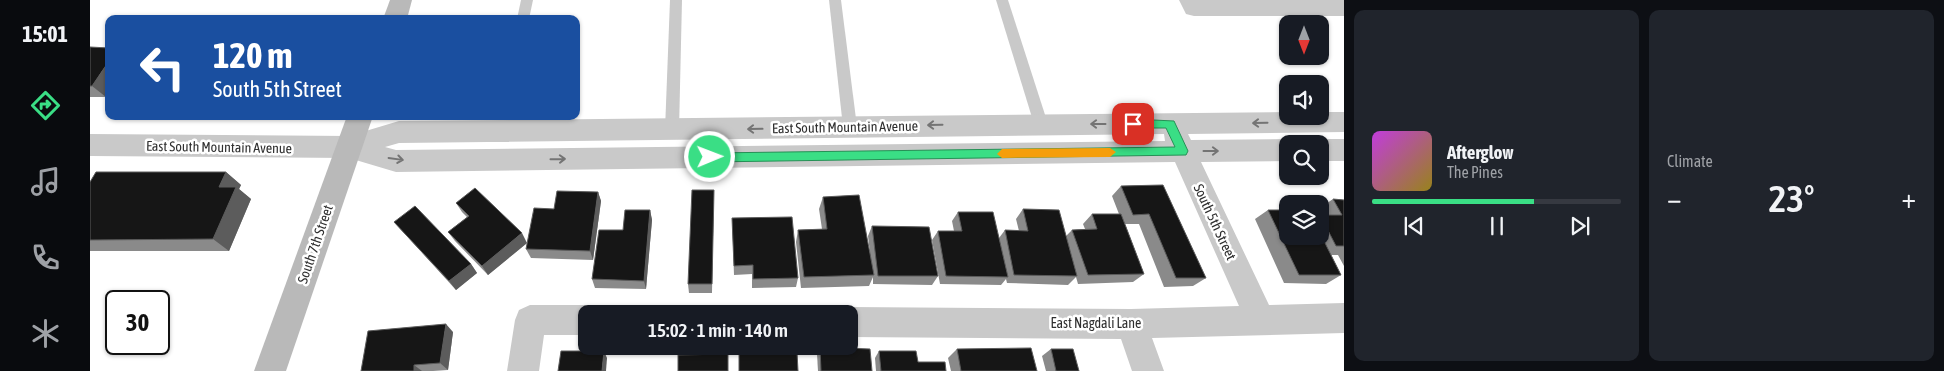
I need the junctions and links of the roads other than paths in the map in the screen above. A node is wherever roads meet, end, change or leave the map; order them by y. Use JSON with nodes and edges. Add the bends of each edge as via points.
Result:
{"nodes":[{"id":1,"x":401,"y":0,"type":"edge"},
{"id":2,"x":527,"y":0,"type":"edge"},
{"id":3,"x":676,"y":0,"type":"edge"},
{"id":4,"x":835,"y":0,"type":"edge"},
{"id":5,"x":1002,"y":0,"type":"edge"},
{"id":6,"x":1192,"y":4,"type":"edge"},
{"id":7,"x":1344,"y":8,"type":"edge"},
{"id":8,"x":396,"y":15,"type":"edge"},
{"id":9,"x":524,"y":15,"type":"edge"},
{"id":10,"x":359,"y":120,"type":"edge"},
{"id":11,"x":1344,"y":122,"type":"edge"},
{"id":12,"x":502,"y":123,"type":"edge"},
{"id":13,"x":1041,"y":124,"type":"junction"},
{"id":14,"x":1170,"y":124,"type":"junction"},
{"id":15,"x":850,"y":127,"type":"junction"},
{"id":16,"x":672,"y":130,"type":"junction"},
{"id":17,"x":90,"y":145,"type":"edge"},
{"id":18,"x":349,"y":147,"type":"junction"},
{"id":19,"x":1279,"y":150,"type":"edge"},
{"id":20,"x":1329,"y":150,"type":"edge"},
{"id":21,"x":1344,"y":150,"type":"edge"},
{"id":22,"x":1182,"y":151,"type":"junction"},
{"id":23,"x":1344,"y":318,"type":"edge"},
{"id":24,"x":578,"y":320,"type":"edge"},
{"id":25,"x":1261,"y":321,"type":"junction"},
{"id":26,"x":858,"y":322,"type":"edge"},
{"id":27,"x":1132,"y":324,"type":"junction"},
{"id":28,"x":270,"y":371,"type":"edge"},
{"id":29,"x":522,"y":371,"type":"edge"},
{"id":30,"x":1148,"y":371,"type":"edge"}],
"edges":[{"from":1,"to":8,"type":"main road"},
{"from":2,"to":9,"type":"lane"},
{"from":3,"to":16,"type":"lane"},
{"from":4,"to":15,"type":"lane"},
{"from":5,"to":13,"type":"lane"},
{"from":6,"to":7,"type":"street"},
{"from":10,"to":18,"type":"main road","name":"South 7th Street"},
{"from":11,"to":14,"type":"street","name":"East South Mountain Avenue","one_way":true},
{"from":12,"to":16,"type":"street","name":"East South Mountain Avenue"},
{"from":12,"to":18,"type":"street","name":"East South Mountain Avenue","via":[[399,132]]},
{"from":14,"to":13,"type":"street","name":"East South Mountain Avenue","one_way":true},
{"from":13,"to":15,"type":"street","name":"East South Mountain Avenue","one_way":true},
{"from":14,"to":22,"type":"street","name":"South 5th Street"},
{"from":15,"to":16,"type":"street","name":"East South Mountain Avenue","one_way":true},
{"from":17,"to":18,"type":"street","name":"East South Mountain Avenue"},
{"from":18,"to":22,"type":"street","name":"East South Mountain Avenue","one_way":true,"via":[[396,160]]},
{"from":18,"to":28,"type":"main road","name":"South 7th Street"},
{"from":22,"to":19,"type":"street","name":"East South Mountain Avenue","one_way":true},
{"from":20,"to":21,"type":"street"},
{"from":22,"to":25,"type":"street","name":"South 5th Street"},
{"from":23,"to":25,"type":"street","name":"East Nagdali Lane"},
{"from":24,"to":29,"type":"street","via":[[530,320]]},
{"from":25,"to":27,"type":"street","name":"East Nagdali Lane"},
{"from":26,"to":27,"type":"street","name":"East Nagdali Lane"},
{"from":27,"to":30,"type":"street"}]}
